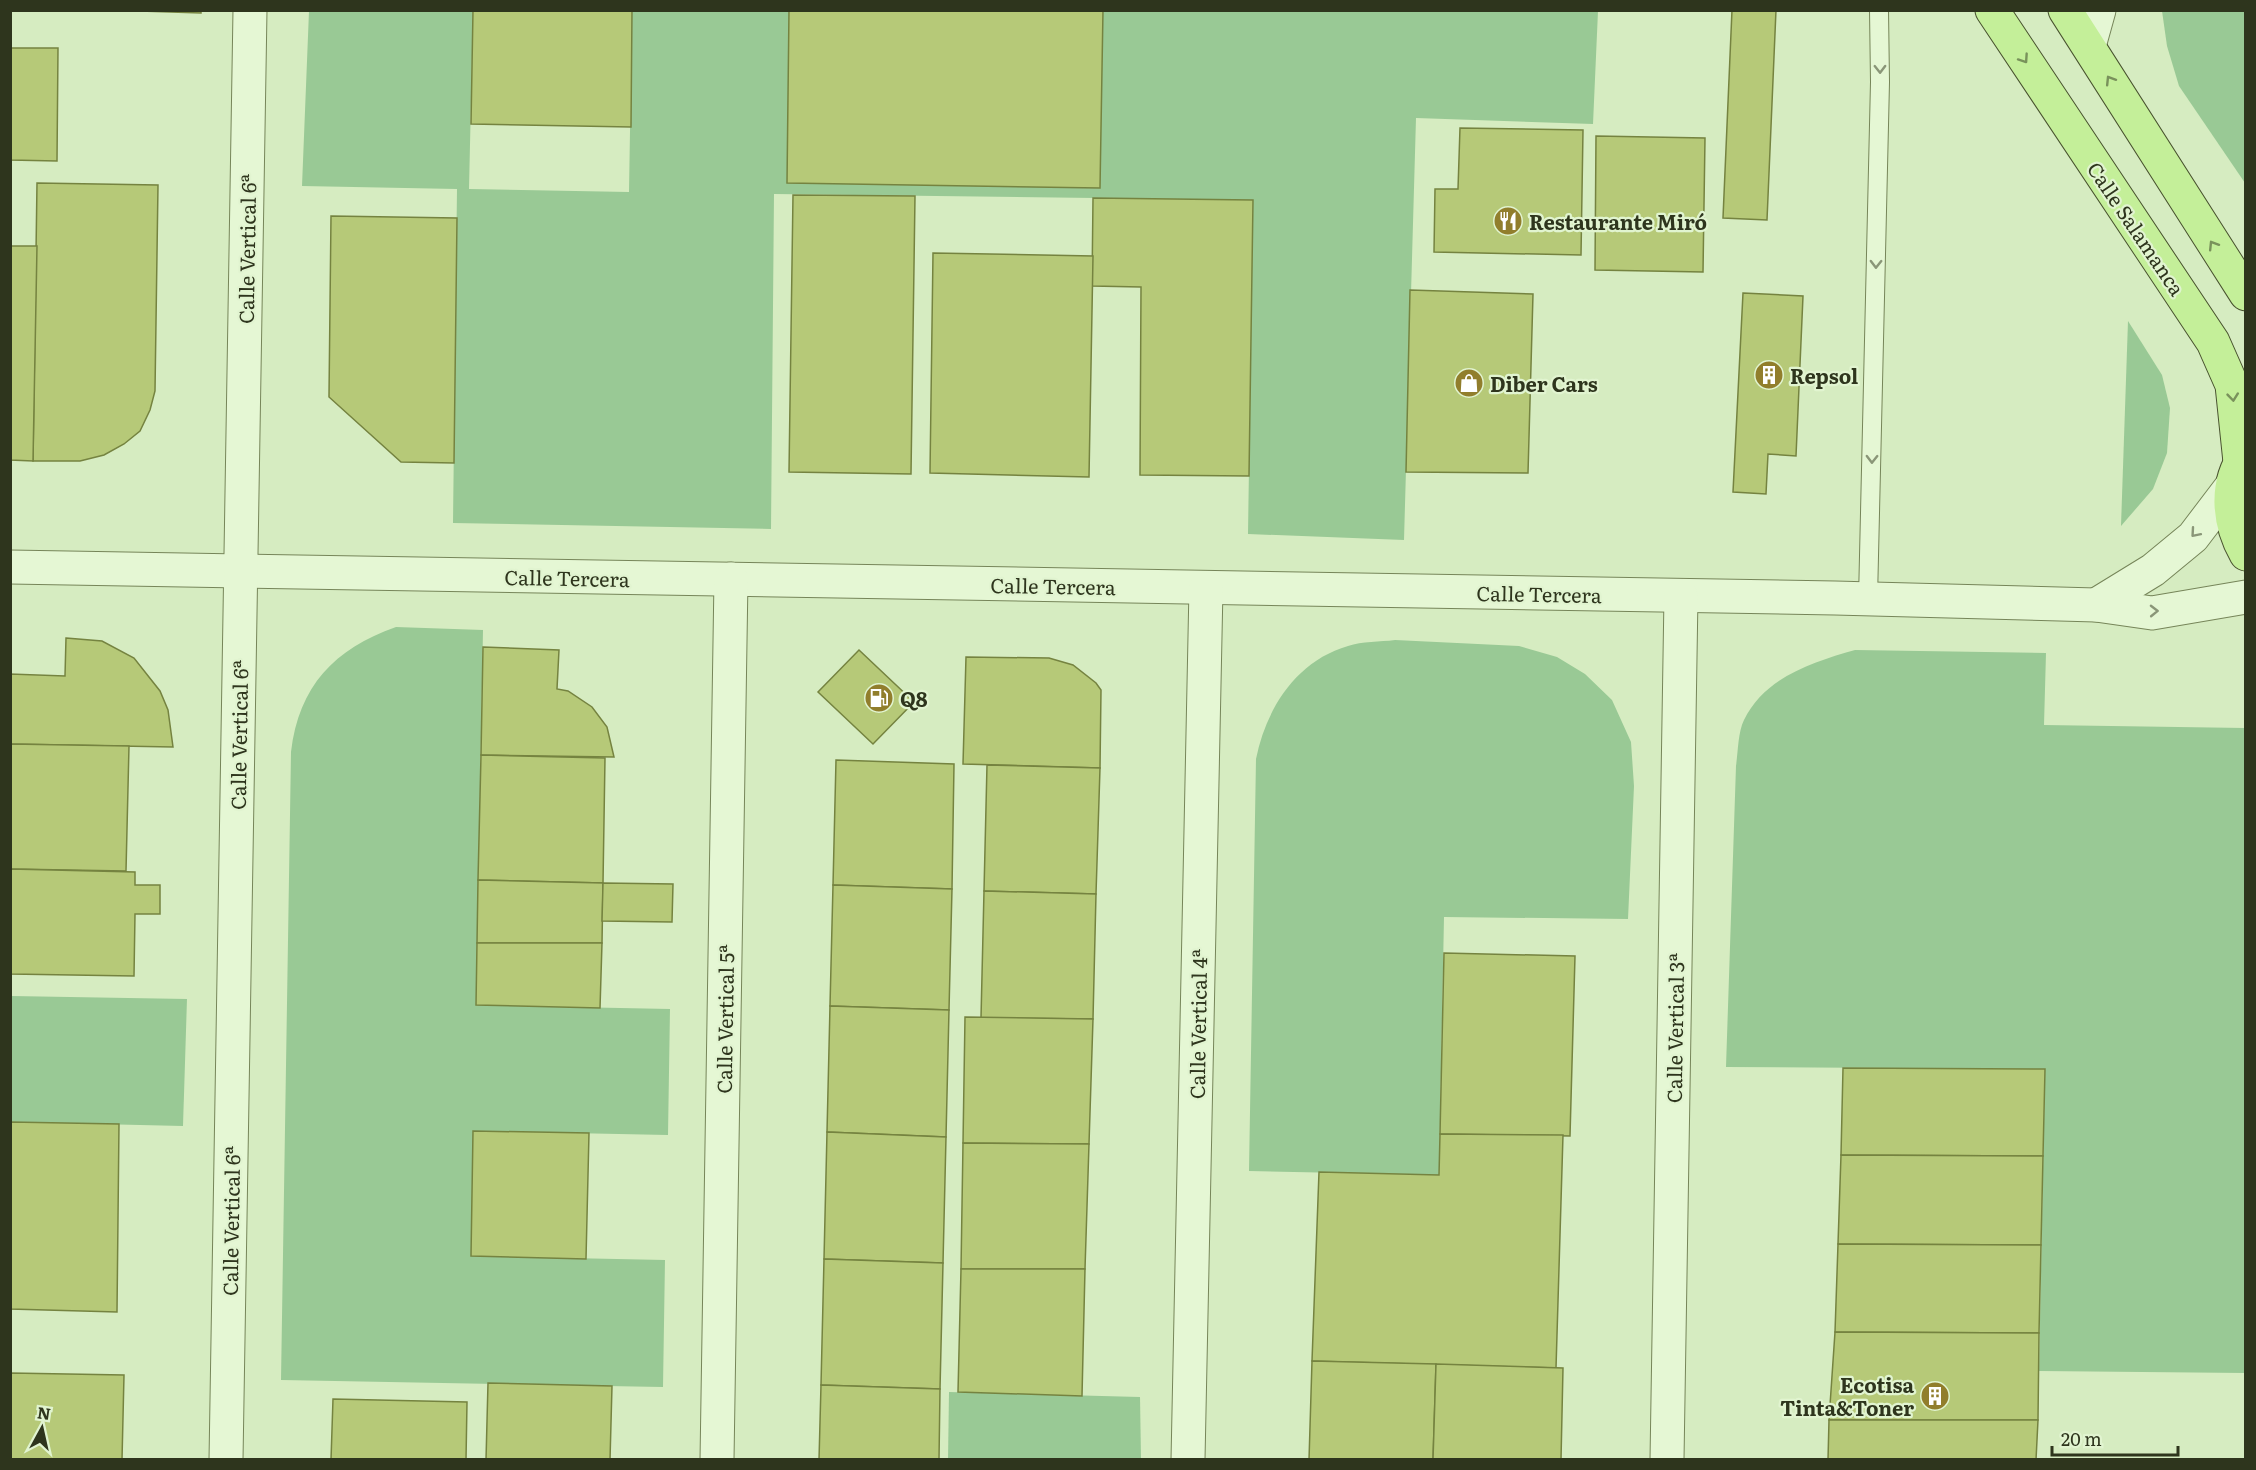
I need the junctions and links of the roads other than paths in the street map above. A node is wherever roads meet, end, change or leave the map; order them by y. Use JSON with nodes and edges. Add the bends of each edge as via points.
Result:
{"nodes":[{"id":1,"x":250,"y":10,"type":"edge"},
{"id":2,"x":1880,"y":10,"type":"edge"},
{"id":3,"x":1992,"y":10,"type":"edge"},
{"id":4,"x":2065,"y":10,"type":"edge"},
{"id":5,"x":2099,"y":10,"type":"edge"},
{"id":6,"x":2089,"y":46,"type":"junction"},
{"id":7,"x":2246,"y":294,"type":"edge"},
{"id":8,"x":2239,"y":468,"type":"edge"},
{"id":9,"x":2246,"y":554,"type":"edge"},
{"id":10,"x":10,"y":567,"type":"edge"},
{"id":11,"x":241,"y":571,"type":"junction"},
{"id":12,"x":731,"y":579,"type":"junction"},
{"id":13,"x":1206,"y":588,"type":"junction"},
{"id":14,"x":1682,"y":596,"type":"junction"},
{"id":15,"x":2246,"y":597,"type":"edge"},
{"id":16,"x":1868,"y":599,"type":"junction"},
{"id":17,"x":2096,"y":605,"type":"junction"},
{"id":18,"x":226,"y":1460,"type":"edge"},
{"id":19,"x":717,"y":1460,"type":"edge"},
{"id":20,"x":1188,"y":1460,"type":"edge"},
{"id":21,"x":1667,"y":1460,"type":"edge"}],
"edges":[{"from":1,"to":11,"type":"street","name":"Calle Vertical 6ª"},
{"from":2,"to":16,"type":"lane","one_way":true},
{"from":3,"to":8,"type":"main road","name":"Calle Salamanca","one_way":true,"via":[[2213,342],[2232,385]]},
{"from":4,"to":6,"type":"main road"},
{"from":5,"to":6,"type":"street"},
{"from":7,"to":6,"type":"main road","one_way":true},
{"from":8,"to":9,"type":"main road","name":"Calle Salamanca","via":[[2231,512],[2236,536]]},
{"from":8,"to":17,"type":"street","one_way":true,"via":[[2193,537],[2154,570]]},
{"from":10,"to":11,"type":"street","name":"Calle Tercera"},
{"from":11,"to":12,"type":"street","name":"Calle Tercera"},
{"from":11,"to":18,"type":"street","name":"Calle Vertical 6ª"},
{"from":12,"to":13,"type":"street","name":"Calle Tercera"},
{"from":12,"to":19,"type":"street","name":"Calle Vertical 5ª"},
{"from":13,"to":14,"type":"street","name":"Calle Tercera"},
{"from":13,"to":20,"type":"street","name":"Calle Vertical 4ª"},
{"from":14,"to":16,"type":"street","name":"Calle Tercera"},
{"from":14,"to":21,"type":"street","name":"Calle Vertical 3ª"},
{"from":17,"to":15,"type":"street","name":"Calle Tercera","one_way":true,"via":[[2152,613]]},
{"from":16,"to":17,"type":"street","name":"Calle Tercera"}]}
